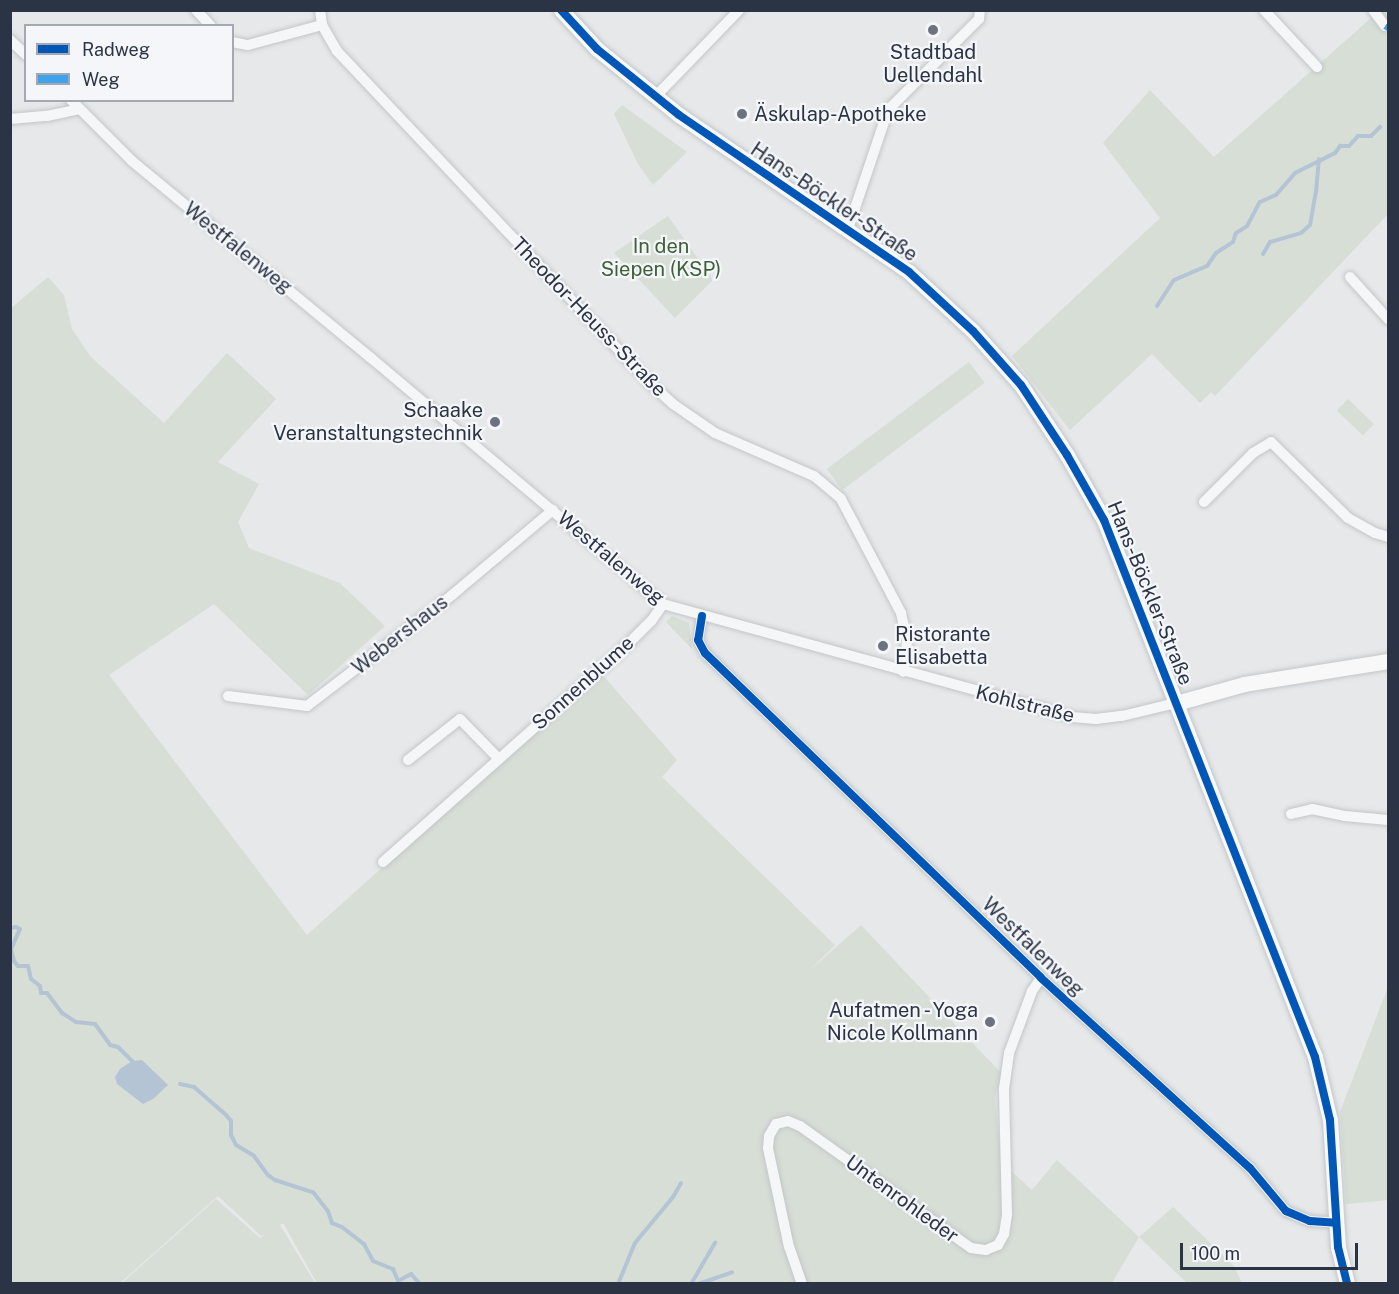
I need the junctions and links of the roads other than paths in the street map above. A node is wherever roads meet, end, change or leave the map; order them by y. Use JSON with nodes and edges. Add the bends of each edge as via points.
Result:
{"nodes":[{"id":1,"x":196,"y":10,"type":"edge"},
{"id":2,"x":320,"y":10,"type":"edge"},
{"id":3,"x":561,"y":10,"type":"edge"},
{"id":4,"x":739,"y":10,"type":"edge"},
{"id":5,"x":980,"y":10,"type":"edge"},
{"id":6,"x":1264,"y":10,"type":"edge"},
{"id":7,"x":1373,"y":10,"type":"edge"},
{"id":8,"x":209,"y":24,"type":"edge"},
{"id":9,"x":322,"y":25,"type":"junction"},
{"id":10,"x":1385,"y":26,"type":"dead end"},
{"id":11,"x":10,"y":40,"type":"edge"},
{"id":12,"x":234,"y":42,"type":"edge"},
{"id":13,"x":24,"y":53,"type":"edge"},
{"id":14,"x":1317,"y":67,"type":"dead end"},
{"id":15,"x":656,"y":96,"type":"junction"},
{"id":16,"x":73,"y":102,"type":"edge"},
{"id":17,"x":79,"y":109,"type":"junction"},
{"id":18,"x":10,"y":119,"type":"edge"},
{"id":19,"x":848,"y":229,"type":"junction"},
{"id":20,"x":1350,"y":277,"type":"dead end"},
{"id":21,"x":1389,"y":319,"type":"edge"},
{"id":22,"x":1204,"y":502,"type":"dead end"},
{"id":23,"x":554,"y":510,"type":"junction"},
{"id":24,"x":1389,"y":537,"type":"edge"},
{"id":25,"x":663,"y":604,"type":"junction"},
{"id":26,"x":702,"y":616,"type":"junction"},
{"id":27,"x":1389,"y":661,"type":"edge"},
{"id":28,"x":903,"y":672,"type":"junction"},
{"id":29,"x":228,"y":696,"type":"dead end"},
{"id":30,"x":1176,"y":703,"type":"junction"},
{"id":31,"x":498,"y":758,"type":"junction"},
{"id":32,"x":408,"y":760,"type":"dead end"},
{"id":33,"x":1291,"y":814,"type":"dead end"},
{"id":34,"x":1389,"y":820,"type":"edge"},
{"id":35,"x":383,"y":862,"type":"dead end"},
{"id":36,"x":1041,"y":978,"type":"junction"},
{"id":37,"x":1336,"y":1223,"type":"junction"},
{"id":38,"x":802,"y":1284,"type":"edge"},
{"id":39,"x":1347,"y":1284,"type":"edge"}],
"edges":[{"from":1,"to":8,"type":"street"},
{"from":2,"to":9,"type":"street","name":"Theodor-Heuss-Straße"},
{"from":3,"to":15,"type":"street","name":"Hans-Böckler-Straße","via":[[597,49]]},
{"from":4,"to":15,"type":"street"},
{"from":5,"to":19,"type":"street","name":"Hans-Böckler-Straße","via":[[979,19],[888,110]]},
{"from":6,"to":14,"type":"street"},
{"from":7,"to":10,"type":"street"},
{"from":9,"to":12,"type":"street","via":[[248,45]]},
{"from":9,"to":28,"type":"street","name":"Theodor-Heuss-Straße","via":[[337,51],[369,86],[673,404],[715,433],[814,476],[836,494],[901,614],[907,641]]},
{"from":11,"to":13,"type":"street"},
{"from":15,"to":19,"type":"street","name":"Hans-Böckler-Straße","via":[[757,170]]},
{"from":16,"to":17,"type":"street","name":"Westfalenweg"},
{"from":17,"to":18,"type":"street"},
{"from":17,"to":23,"type":"street","name":"Westfalenweg","via":[[132,161]]},
{"from":19,"to":30,"type":"street","name":"Hans-Böckler-Straße","via":[[909,272],[958,317],[1029,396],[1100,511]]},
{"from":20,"to":21,"type":"street"},
{"from":22,"to":24,"type":"street","via":[[1253,453],[1271,442],[1348,518]]},
{"from":23,"to":25,"type":"street","name":"Westfalenweg"},
{"from":23,"to":29,"type":"street","name":"Webershaus","via":[[452,595],[307,706]]},
{"from":25,"to":26,"type":"street","name":"Westfalenweg"},
{"from":25,"to":31,"type":"street","name":"Sonnenblume","via":[[626,647]]},
{"from":26,"to":28,"type":"street","name":"Kohlstraße"},
{"from":26,"to":36,"type":"street","name":"Westfalenweg","via":[[698,640],[705,653]]},
{"from":27,"to":30,"type":"street","name":"Kohlstraße","via":[[1244,684]]},
{"from":28,"to":30,"type":"street","name":"Kohlstraße","via":[[1072,717],[1122,716]]},
{"from":30,"to":37,"type":"street","name":"Hans-Böckler-Straße","via":[[1315,1057],[1330,1120]]},
{"from":31,"to":32,"type":"street","via":[[460,719]]},
{"from":31,"to":35,"type":"street","name":"Sonnenblume"},
{"from":33,"to":34,"type":"street","via":[[1312,809]]},
{"from":36,"to":37,"type":"street","name":"Westfalenweg","via":[[1250,1168],[1286,1211],[1310,1221]]},
{"from":36,"to":38,"type":"street","name":"Untenrohleder","via":[[1032,991],[1009,1053],[1004,1089],[1007,1214],[998,1245],[986,1250],[971,1248],[788,1121],[776,1124],[768,1148],[789,1247]]},
{"from":37,"to":39,"type":"street"}]}
